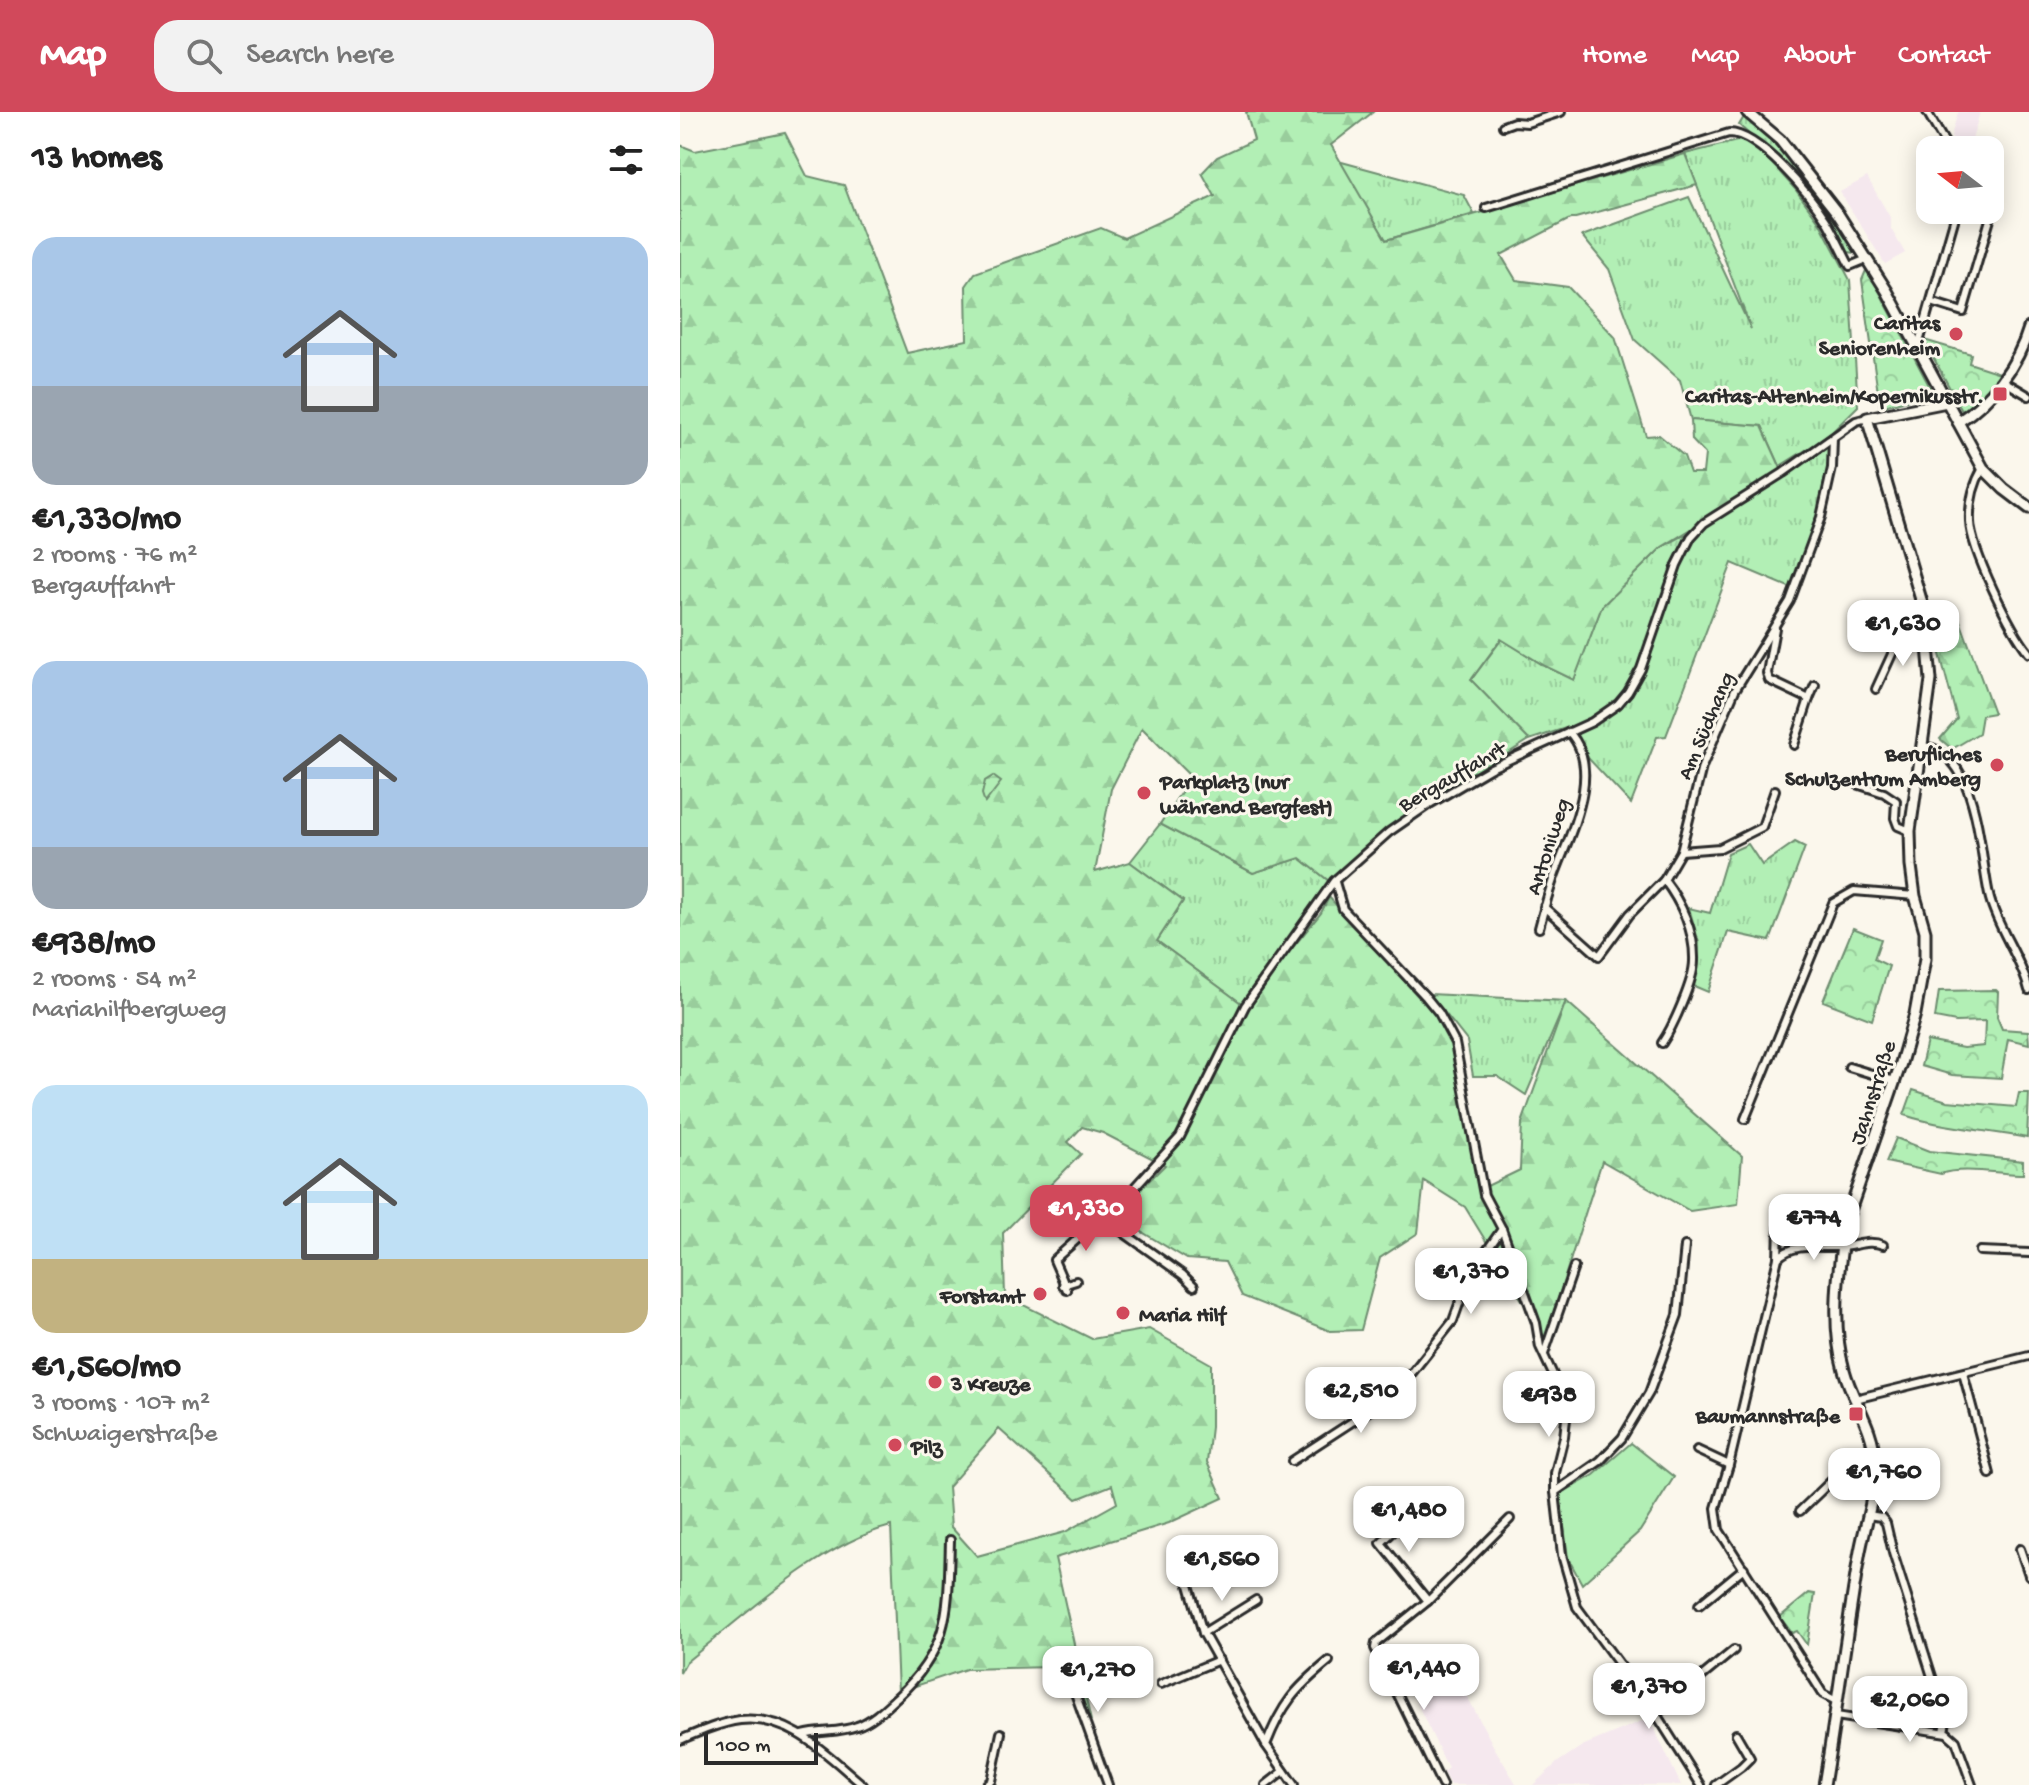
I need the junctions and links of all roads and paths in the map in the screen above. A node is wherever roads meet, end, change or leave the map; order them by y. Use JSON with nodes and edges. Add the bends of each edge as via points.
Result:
{"nodes":[{"id":1,"x":1561,"y":112,"type":"edge"},
{"id":2,"x":1747,"y":112,"type":"edge"},
{"id":3,"x":1927,"y":112,"type":"edge"},
{"id":4,"x":1503,"y":126,"type":"dead end"},
{"id":5,"x":1941,"y":136,"type":"edge"},
{"id":6,"x":1486,"y":208,"type":"dead end"},
{"id":7,"x":1953,"y":224,"type":"edge"},
{"id":8,"x":1989,"y":224,"type":"edge"},
{"id":9,"x":1867,"y":259,"type":"junction"},
{"id":10,"x":1931,"y":302,"type":"junction"},
{"id":11,"x":2029,"y":328,"type":"edge"},
{"id":12,"x":1918,"y":346,"type":"junction"},
{"id":13,"x":2002,"y":380,"type":"junction"},
{"id":14,"x":2029,"y":396,"type":"edge"},
{"id":15,"x":1947,"y":402,"type":"junction"},
{"id":16,"x":1867,"y":418,"type":"junction"},
{"id":17,"x":1958,"y":422,"type":"junction"},
{"id":18,"x":1833,"y":438,"type":"junction"},
{"id":19,"x":1983,"y":468,"type":"junction"},
{"id":20,"x":2029,"y":508,"type":"edge"},
{"id":21,"x":1777,"y":620,"type":"junction"},
{"id":22,"x":1927,"y":643,"type":"junction"},
{"id":23,"x":2029,"y":653,"type":"edge"},
{"id":24,"x":1815,"y":685,"type":"dead end"},
{"id":25,"x":1876,"y":689,"type":"dead end"},
{"id":26,"x":1809,"y":699,"type":"junction"},
{"id":27,"x":1569,"y":732,"type":"junction"},
{"id":28,"x":1794,"y":745,"type":"dead end"},
{"id":29,"x":1921,"y":746,"type":"junction"},
{"id":30,"x":1857,"y":784,"type":"dead end"},
{"id":31,"x":1775,"y":790,"type":"dead end"},
{"id":32,"x":1910,"y":831,"type":"junction"},
{"id":33,"x":1681,"y":851,"type":"junction"},
{"id":34,"x":1664,"y":880,"type":"junction"},
{"id":35,"x":1334,"y":881,"type":"junction"},
{"id":36,"x":1915,"y":896,"type":"junction"},
{"id":37,"x":1544,"y":907,"type":"junction"},
{"id":38,"x":1539,"y":928,"type":"dead end"},
{"id":39,"x":2029,"y":990,"type":"edge"},
{"id":40,"x":1662,"y":1043,"type":"dead end"},
{"id":41,"x":1849,"y":1067,"type":"dead end"},
{"id":42,"x":1895,"y":1081,"type":"junction"},
{"id":43,"x":1745,"y":1119,"type":"dead end"},
{"id":44,"x":1103,"y":1218,"type":"junction"},
{"id":45,"x":1779,"y":1228,"type":"dead end"},
{"id":46,"x":1502,"y":1229,"type":"junction"},
{"id":47,"x":1883,"y":1245,"type":"dead end"},
{"id":48,"x":1685,"y":1246,"type":"dead end"},
{"id":49,"x":1842,"y":1247,"type":"junction"},
{"id":50,"x":1980,"y":1251,"type":"dead end"},
{"id":51,"x":2029,"y":1253,"type":"edge"},
{"id":52,"x":1778,"y":1258,"type":"junction"},
{"id":53,"x":1574,"y":1267,"type":"dead end"},
{"id":54,"x":1076,"y":1281,"type":"dead end"},
{"id":55,"x":1194,"y":1286,"type":"dead end"},
{"id":56,"x":1544,"y":1354,"type":"junction"},
{"id":57,"x":2029,"y":1356,"type":"edge"},
{"id":58,"x":1963,"y":1373,"type":"junction"},
{"id":59,"x":1855,"y":1399,"type":"junction"},
{"id":60,"x":1697,"y":1450,"type":"dead end"},
{"id":61,"x":1875,"y":1460,"type":"junction"},
{"id":62,"x":1292,"y":1461,"type":"dead end"},
{"id":63,"x":1729,"y":1465,"type":"junction"},
{"id":64,"x":1990,"y":1474,"type":"dead end"},
{"id":65,"x":1555,"y":1492,"type":"junction"},
{"id":66,"x":1417,"y":1509,"type":"dead end"},
{"id":67,"x":1800,"y":1511,"type":"dead end"},
{"id":68,"x":1868,"y":1515,"type":"junction"},
{"id":69,"x":1510,"y":1519,"type":"dead end"},
{"id":70,"x":950,"y":1540,"type":"dead end"},
{"id":71,"x":2020,"y":1549,"type":"dead end"},
{"id":72,"x":1184,"y":1568,"type":"dead end"},
{"id":73,"x":1744,"y":1568,"type":"junction"},
{"id":74,"x":2029,"y":1575,"type":"edge"},
{"id":75,"x":1256,"y":1600,"type":"dead end"},
{"id":76,"x":1428,"y":1601,"type":"junction"},
{"id":77,"x":1699,"y":1605,"type":"dead end"},
{"id":78,"x":1203,"y":1633,"type":"junction"},
{"id":79,"x":1734,"y":1650,"type":"dead end"},
{"id":80,"x":1061,"y":1654,"type":"dead end"},
{"id":81,"x":1219,"y":1660,"type":"junction"},
{"id":82,"x":1329,"y":1661,"type":"dead end"},
{"id":83,"x":1161,"y":1684,"type":"dead end"},
{"id":84,"x":1838,"y":1702,"type":"junction"},
{"id":85,"x":1653,"y":1716,"type":"junction"},
{"id":86,"x":1836,"y":1716,"type":"junction"},
{"id":87,"x":1944,"y":1732,"type":"junction"},
{"id":88,"x":1001,"y":1733,"type":"dead end"},
{"id":89,"x":1736,"y":1734,"type":"dead end"},
{"id":90,"x":803,"y":1735,"type":"junction"},
{"id":91,"x":680,"y":1740,"type":"edge"},
{"id":92,"x":1266,"y":1745,"type":"junction"},
{"id":93,"x":1284,"y":1771,"type":"junction"},
{"id":94,"x":863,"y":1785,"type":"edge"},
{"id":95,"x":986,"y":1785,"type":"edge"},
{"id":96,"x":1108,"y":1785,"type":"edge"},
{"id":97,"x":1266,"y":1785,"type":"edge"},
{"id":98,"x":1294,"y":1785,"type":"edge"},
{"id":99,"x":1442,"y":1785,"type":"edge"},
{"id":100,"x":1701,"y":1785,"type":"edge"},
{"id":101,"x":1716,"y":1785,"type":"edge"},
{"id":102,"x":1824,"y":1785,"type":"edge"},
{"id":103,"x":1972,"y":1785,"type":"edge"}],
"edges":[{"from":1,"to":4,"type":"street"},
{"from":2,"to":9,"type":"street","via":[[1780,140]]},
{"from":3,"to":5,"type":"street"},
{"from":6,"to":9,"type":"street","via":[[1738,133],[1813,202],[1850,266]]},
{"from":7,"to":10,"type":"street"},
{"from":8,"to":10,"type":"street","via":[[1963,312]]},
{"from":9,"to":12,"type":"street"},
{"from":10,"to":12,"type":"street"},
{"from":11,"to":13,"type":"street"},
{"from":12,"to":15,"type":"street"},
{"from":13,"to":14,"type":"street"},
{"from":13,"to":17,"type":"street"},
{"from":15,"to":16,"type":"street","name":"Bergauffahrt"},
{"from":15,"to":17,"type":"street"},
{"from":16,"to":18,"type":"street","name":"Bergauffahrt"},
{"from":16,"to":22,"type":"street","name":"Jahnstraße","via":[[1910,556]]},
{"from":17,"to":19,"type":"street"},
{"from":18,"to":21,"type":"street","name":"Am Südhang","via":[[1821,517],[1790,601]]},
{"from":18,"to":27,"type":"street","name":"Bergauffahrt","via":[[1704,523],[1691,537],[1628,692],[1605,714]]},
{"from":19,"to":20,"type":"street"},
{"from":19,"to":23,"type":"street","via":[[1973,487],[1969,525],[1993,592]]},
{"from":21,"to":26,"type":"street","name":"Am Südhang","via":[[1769,680]]},
{"from":21,"to":33,"type":"street","name":"Am Südhang","via":[[1735,690],[1702,767]]},
{"from":22,"to":25,"type":"street","via":[[1898,641]]},
{"from":22,"to":29,"type":"street","name":"Jahnstraße","via":[[1931,680]]},
{"from":24,"to":26,"type":"street"},
{"from":26,"to":28,"type":"street"},
{"from":27,"to":35,"type":"street","name":"Bergauffahrt","via":[[1428,805]]},
{"from":27,"to":37,"type":"street","name":"Antoniweg","via":[[1579,742],[1583,763],[1581,808]]},
{"from":29,"to":32,"type":"street","name":"Jahnstraße"},
{"from":29,"to":39,"type":"street","via":[[1952,761],[1971,794],[1991,901]]},
{"from":30,"to":32,"type":"street","name":"Jahnstraße","via":[[1896,801],[1898,826]]},
{"from":31,"to":33,"type":"street","via":[[1762,827],[1720,848]]},
{"from":32,"to":36,"type":"street","name":"Jahnstraße"},
{"from":33,"to":34,"type":"street","name":"Am Südhang"},
{"from":34,"to":37,"type":"street","name":"Am Südhang","via":[[1599,956]]},
{"from":34,"to":40,"type":"street","via":[[1681,903],[1695,963],[1673,1027]]},
{"from":35,"to":44,"type":"street","name":"Bergauffahrt","via":[[1245,1006],[1180,1137]]},
{"from":35,"to":46,"type":"street","via":[[1343,909],[1426,997],[1455,1043],[1484,1195]]},
{"from":36,"to":42,"type":"street","name":"Jahnstraße","via":[[1925,931],[1925,959]]},
{"from":36,"to":43,"type":"street","via":[[1854,891],[1833,903]]},
{"from":37,"to":38,"type":"street","name":"Antoniweg"},
{"from":41,"to":42,"type":"street"},
{"from":42,"to":49,"type":"street","name":"Jahnstraße"},
{"from":44,"to":54,"type":"street","name":"Bergauffahrt","via":[[1054,1260],[1065,1288]]},
{"from":44,"to":55,"type":"street"},
{"from":45,"to":52,"type":"street"},
{"from":46,"to":56,"type":"street"},
{"from":46,"to":62,"type":"street","via":[[1469,1276],[1453,1321],[1407,1379],[1384,1401]]},
{"from":47,"to":49,"type":"street","via":[[1872,1241]]},
{"from":48,"to":65,"type":"street","via":[[1678,1315],[1649,1393],[1615,1446]]},
{"from":49,"to":52,"type":"street","via":[[1806,1247]]},
{"from":49,"to":59,"type":"street","name":"Jahnstraße","via":[[1838,1327],[1844,1370]]},
{"from":50,"to":51,"type":"street"},
{"from":52,"to":63,"type":"street"},
{"from":53,"to":56,"type":"street"},
{"from":56,"to":65,"type":"street","via":[[1567,1410]]},
{"from":57,"to":58,"type":"street"},
{"from":58,"to":59,"type":"street"},
{"from":58,"to":64,"type":"street"},
{"from":59,"to":61,"type":"street","name":"Jahnstraße","via":[[1868,1422]]},
{"from":60,"to":63,"type":"street"},
{"from":61,"to":67,"type":"street","via":[[1852,1461]]},
{"from":61,"to":68,"type":"street","name":"Jahnstraße"},
{"from":63,"to":73,"type":"street","via":[[1716,1508],[1719,1530]]},
{"from":65,"to":85,"type":"street","via":[[1562,1555],[1577,1607]]},
{"from":66,"to":76,"type":"street","via":[[1381,1543]]},
{"from":68,"to":84,"type":"street","name":"Jahnstraße"},
{"from":68,"to":87,"type":"street","via":[[1886,1523],[1946,1721]]},
{"from":69,"to":76,"type":"street"},
{"from":70,"to":90,"type":"street","via":[[944,1626],[932,1658],[909,1686],[861,1725]]},
{"from":71,"to":74,"type":"street"},
{"from":72,"to":78,"type":"street"},
{"from":73,"to":77,"type":"street"},
{"from":73,"to":84,"type":"street","via":[[1823,1694]]},
{"from":75,"to":78,"type":"street"},
{"from":76,"to":99,"type":"street","via":[[1375,1648]]},
{"from":78,"to":81,"type":"street"},
{"from":79,"to":85,"type":"street"},
{"from":80,"to":96,"type":"street"},
{"from":81,"to":83,"type":"street"},
{"from":81,"to":92,"type":"street"},
{"from":82,"to":92,"type":"street","via":[[1283,1706]]},
{"from":84,"to":86,"type":"street","name":"Jahnstraße"},
{"from":85,"to":100,"type":"street"},
{"from":86,"to":87,"type":"street"},
{"from":86,"to":102,"type":"street","name":"Jahnstraße"},
{"from":87,"to":103,"type":"street","via":[[1956,1741]]},
{"from":88,"to":95,"type":"street"},
{"from":89,"to":101,"type":"street","via":[[1750,1758]]},
{"from":90,"to":91,"type":"street","via":[[742,1720]]},
{"from":90,"to":94,"type":"street"},
{"from":92,"to":93,"type":"street"},
{"from":93,"to":97,"type":"street"},
{"from":93,"to":98,"type":"street"}]}
